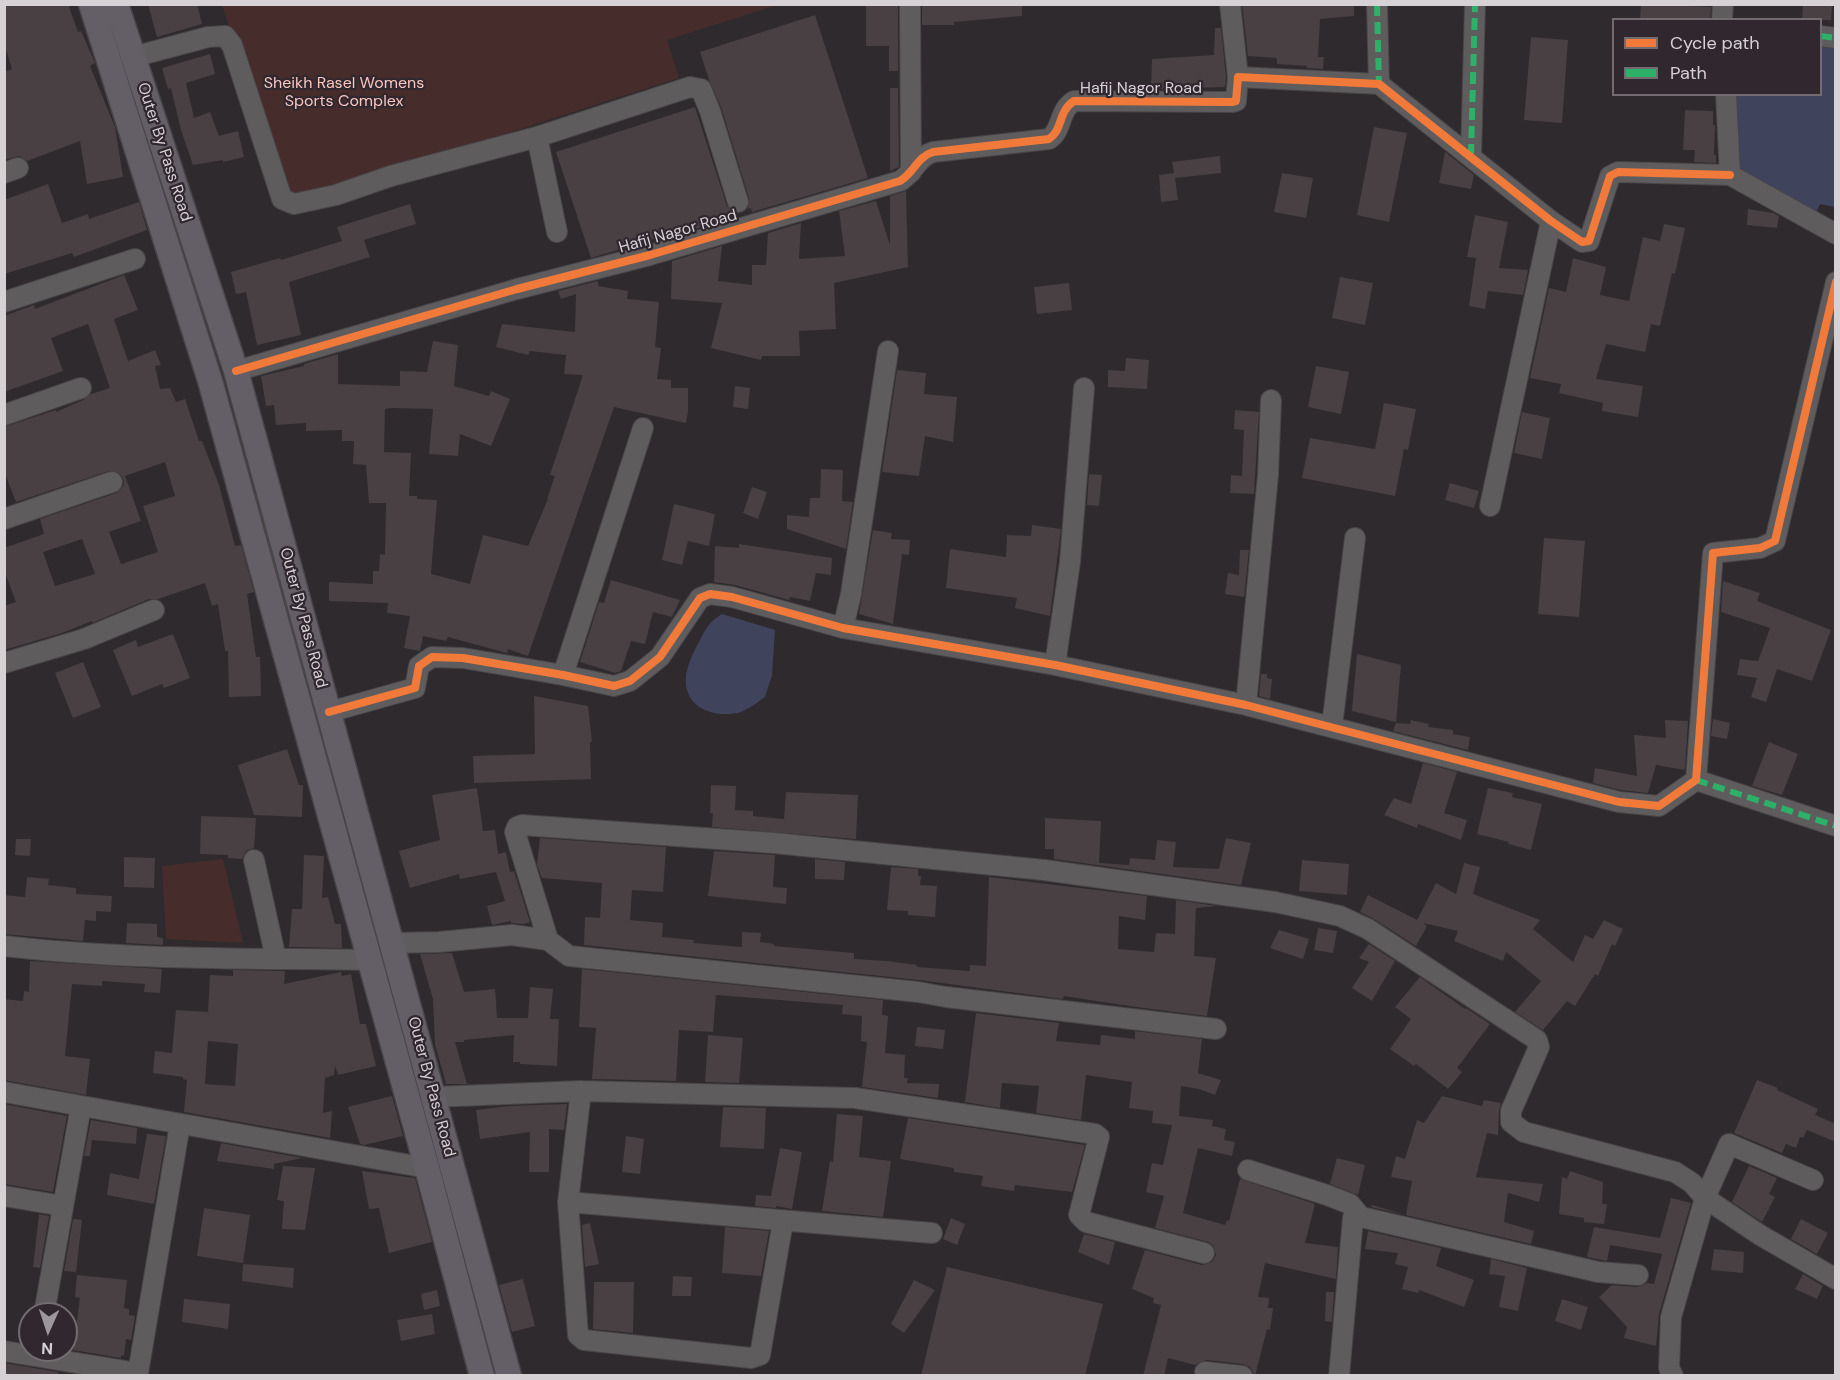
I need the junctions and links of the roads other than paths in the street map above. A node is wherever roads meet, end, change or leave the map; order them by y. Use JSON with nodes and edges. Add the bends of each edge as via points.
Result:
{"nodes":[{"id":1,"x":91,"y":4,"type":"edge"},
{"id":2,"x":116,"y":4,"type":"edge"},
{"id":3,"x":910,"y":4,"type":"edge"},
{"id":4,"x":1230,"y":4,"type":"edge"},
{"id":5,"x":1377,"y":4,"type":"edge"},
{"id":6,"x":1475,"y":4,"type":"edge"},
{"id":7,"x":133,"y":57,"type":"junction"},
{"id":8,"x":1238,"y":77,"type":"junction"},
{"id":9,"x":1379,"y":84,"type":"junction"},
{"id":10,"x":1726,"y":96,"type":"edge"},
{"id":11,"x":537,"y":137,"type":"junction"},
{"id":12,"x":1471,"y":156,"type":"junction"},
{"id":13,"x":911,"y":172,"type":"junction"},
{"id":14,"x":1730,"y":175,"type":"junction"},
{"id":15,"x":738,"y":202,"type":"dead end"},
{"id":16,"x":1551,"y":221,"type":"junction"},
{"id":17,"x":557,"y":232,"type":"dead end"},
{"id":18,"x":1836,"y":234,"type":"edge"},
{"id":19,"x":135,"y":259,"type":"dead end"},
{"id":20,"x":1836,"y":282,"type":"edge"},
{"id":21,"x":4,"y":302,"type":"edge"},
{"id":22,"x":888,"y":351,"type":"dead end"},
{"id":23,"x":236,"y":371,"type":"junction"},
{"id":24,"x":81,"y":388,"type":"dead end"},
{"id":25,"x":1084,"y":388,"type":"dead end"},
{"id":26,"x":1271,"y":400,"type":"dead end"},
{"id":27,"x":4,"y":415,"type":"edge"},
{"id":28,"x":643,"y":428,"type":"dead end"},
{"id":29,"x":112,"y":482,"type":"dead end"},
{"id":30,"x":1490,"y":506,"type":"dead end"},
{"id":31,"x":4,"y":519,"type":"edge"},
{"id":32,"x":1355,"y":538,"type":"dead end"},
{"id":33,"x":154,"y":610,"type":"dead end"},
{"id":34,"x":843,"y":628,"type":"junction"},
{"id":35,"x":4,"y":663,"type":"edge"},
{"id":36,"x":1055,"y":665,"type":"junction"},
{"id":37,"x":563,"y":675,"type":"junction"},
{"id":38,"x":1246,"y":705,"type":"junction"},
{"id":39,"x":329,"y":711,"type":"junction"},
{"id":40,"x":1332,"y":726,"type":"junction"},
{"id":41,"x":1696,"y":780,"type":"junction"},
{"id":42,"x":1836,"y":826,"type":"edge"},
{"id":43,"x":254,"y":860,"type":"dead end"},
{"id":44,"x":548,"y":940,"type":"junction"},
{"id":45,"x":392,"y":943,"type":"junction"},
{"id":46,"x":4,"y":945,"type":"edge"},
{"id":47,"x":276,"y":959,"type":"junction"},
{"id":48,"x":369,"y":960,"type":"junction"},
{"id":49,"x":1216,"y":1029,"type":"dead end"},
{"id":50,"x":581,"y":1091,"type":"junction"},
{"id":51,"x":4,"y":1092,"type":"edge"},
{"id":52,"x":434,"y":1097,"type":"junction"},
{"id":53,"x":81,"y":1106,"type":"junction"},
{"id":54,"x":180,"y":1124,"type":"junction"},
{"id":55,"x":427,"y":1168,"type":"junction"},
{"id":56,"x":1248,"y":1170,"type":"dead end"},
{"id":57,"x":1813,"y":1180,"type":"dead end"},
{"id":58,"x":4,"y":1196,"type":"edge"},
{"id":59,"x":1705,"y":1198,"type":"junction"},
{"id":60,"x":568,"y":1202,"type":"junction"},
{"id":61,"x":63,"y":1206,"type":"junction"},
{"id":62,"x":1361,"y":1217,"type":"junction"},
{"id":63,"x":783,"y":1221,"type":"junction"},
{"id":64,"x":932,"y":1233,"type":"dead end"},
{"id":65,"x":1204,"y":1253,"type":"dead end"},
{"id":66,"x":1638,"y":1275,"type":"dead end"},
{"id":67,"x":1836,"y":1279,"type":"edge"},
{"id":68,"x":46,"y":1302,"type":"edge"},
{"id":69,"x":78,"y":1361,"type":"edge"},
{"id":70,"x":1205,"y":1372,"type":"dead end"},
{"id":71,"x":482,"y":1376,"type":"edge"},
{"id":72,"x":509,"y":1376,"type":"edge"},
{"id":73,"x":1242,"y":1376,"type":"edge"},
{"id":74,"x":1339,"y":1376,"type":"edge"},
{"id":75,"x":1673,"y":1376,"type":"edge"}],
"edges":[{"from":1,"to":48,"type":"main road","name":"Outer By Pass Road","via":[[211,384]]},
{"from":2,"to":7,"type":"main road","name":"Outer By Pass Road"},
{"from":3,"to":13,"type":"street"},
{"from":4,"to":8,"type":"street"},
{"from":5,"to":9,"type":"street"},
{"from":6,"to":12,"type":"street"},
{"from":7,"to":11,"type":"street","via":[[225,36],[232,45],[282,199],[294,204]]},
{"from":7,"to":23,"type":"main road","name":"Outer By Pass Road"},
{"from":8,"to":9,"type":"street"},
{"from":8,"to":13,"type":"street","name":"Hafij Nagor Road","via":[[1238,97],[1232,102],[1074,101],[1065,108],[1050,139],[933,152],[926,154]]},
{"from":9,"to":12,"type":"street"},
{"from":10,"to":14,"type":"street"},
{"from":11,"to":15,"type":"street","via":[[690,87],[701,89]]},
{"from":11,"to":17,"type":"street"},
{"from":12,"to":16,"type":"street"},
{"from":13,"to":23,"type":"street","name":"Hafij Nagor Road","via":[[900,181],[662,252],[517,289]]},
{"from":14,"to":16,"type":"street","via":[[1618,172],[1610,176],[1589,241],[1582,242]]},
{"from":14,"to":18,"type":"street"},
{"from":16,"to":30,"type":"street"},
{"from":19,"to":21,"type":"street"},
{"from":20,"to":41,"type":"street","via":[[1775,542],[1760,548],[1713,553]]},
{"from":22,"to":34,"type":"street"},
{"from":23,"to":39,"type":"main road","name":"Outer By Pass Road"},
{"from":24,"to":27,"type":"street"},
{"from":25,"to":36,"type":"street","via":[[1070,562]]},
{"from":26,"to":38,"type":"street","via":[[1268,475]]},
{"from":28,"to":37,"type":"street"},
{"from":29,"to":31,"type":"street"},
{"from":32,"to":40,"type":"street"},
{"from":33,"to":35,"type":"street","via":[[84,639]]},
{"from":34,"to":36,"type":"street"},
{"from":34,"to":37,"type":"street","via":[[710,594],[700,598],[660,657],[630,681],[615,686]]},
{"from":36,"to":38,"type":"street"},
{"from":37,"to":39,"type":"street","via":[[463,658],[432,657],[420,666],[415,688]]},
{"from":38,"to":40,"type":"street"},
{"from":39,"to":45,"type":"main road","name":"Outer By Pass Road"},
{"from":40,"to":41,"type":"street","via":[[1619,802],[1659,806]]},
{"from":41,"to":42,"type":"street"},
{"from":43,"to":47,"type":"street"},
{"from":44,"to":45,"type":"street","via":[[512,935]]},
{"from":44,"to":49,"type":"street","via":[[569,956],[894,989]]},
{"from":44,"to":59,"type":"street","via":[[515,832],[522,825],[774,843],[1044,870],[1275,902],[1340,916],[1368,929],[1537,1040],[1539,1047],[1511,1111],[1511,1122],[1524,1132],[1675,1172]]},
{"from":45,"to":52,"type":"main road","name":"Outer By Pass Road"},
{"from":46,"to":47,"type":"street","via":[[72,953]]},
{"from":47,"to":48,"type":"street"},
{"from":48,"to":55,"type":"main road","name":"Outer By Pass Road"},
{"from":50,"to":52,"type":"street"},
{"from":50,"to":60,"type":"street"},
{"from":50,"to":65,"type":"street","via":[[855,1098],[1095,1134],[1099,1137],[1079,1215],[1086,1222]]},
{"from":51,"to":53,"type":"street"},
{"from":52,"to":72,"type":"main road","name":"Outer By Pass Road"},
{"from":53,"to":54,"type":"street"},
{"from":53,"to":61,"type":"street"},
{"from":54,"to":55,"type":"street"},
{"from":54,"to":69,"type":"street","via":[[138,1373]]},
{"from":55,"to":71,"type":"main road","name":"Outer By Pass Road"},
{"from":56,"to":62,"type":"street","via":[[1343,1201]]},
{"from":57,"to":59,"type":"street","via":[[1729,1144]]},
{"from":58,"to":61,"type":"street"},
{"from":59,"to":67,"type":"street"},
{"from":59,"to":75,"type":"street","via":[[1671,1317],[1669,1368]]},
{"from":60,"to":63,"type":"street"},
{"from":60,"to":63,"type":"street","via":[[578,1335],[584,1340],[751,1358],[760,1355]]},
{"from":61,"to":68,"type":"street"},
{"from":62,"to":66,"type":"street","via":[[1598,1272]]},
{"from":62,"to":74,"type":"street","via":[[1353,1218]]},
{"from":63,"to":64,"type":"street"},
{"from":70,"to":73,"type":"street"}]}
